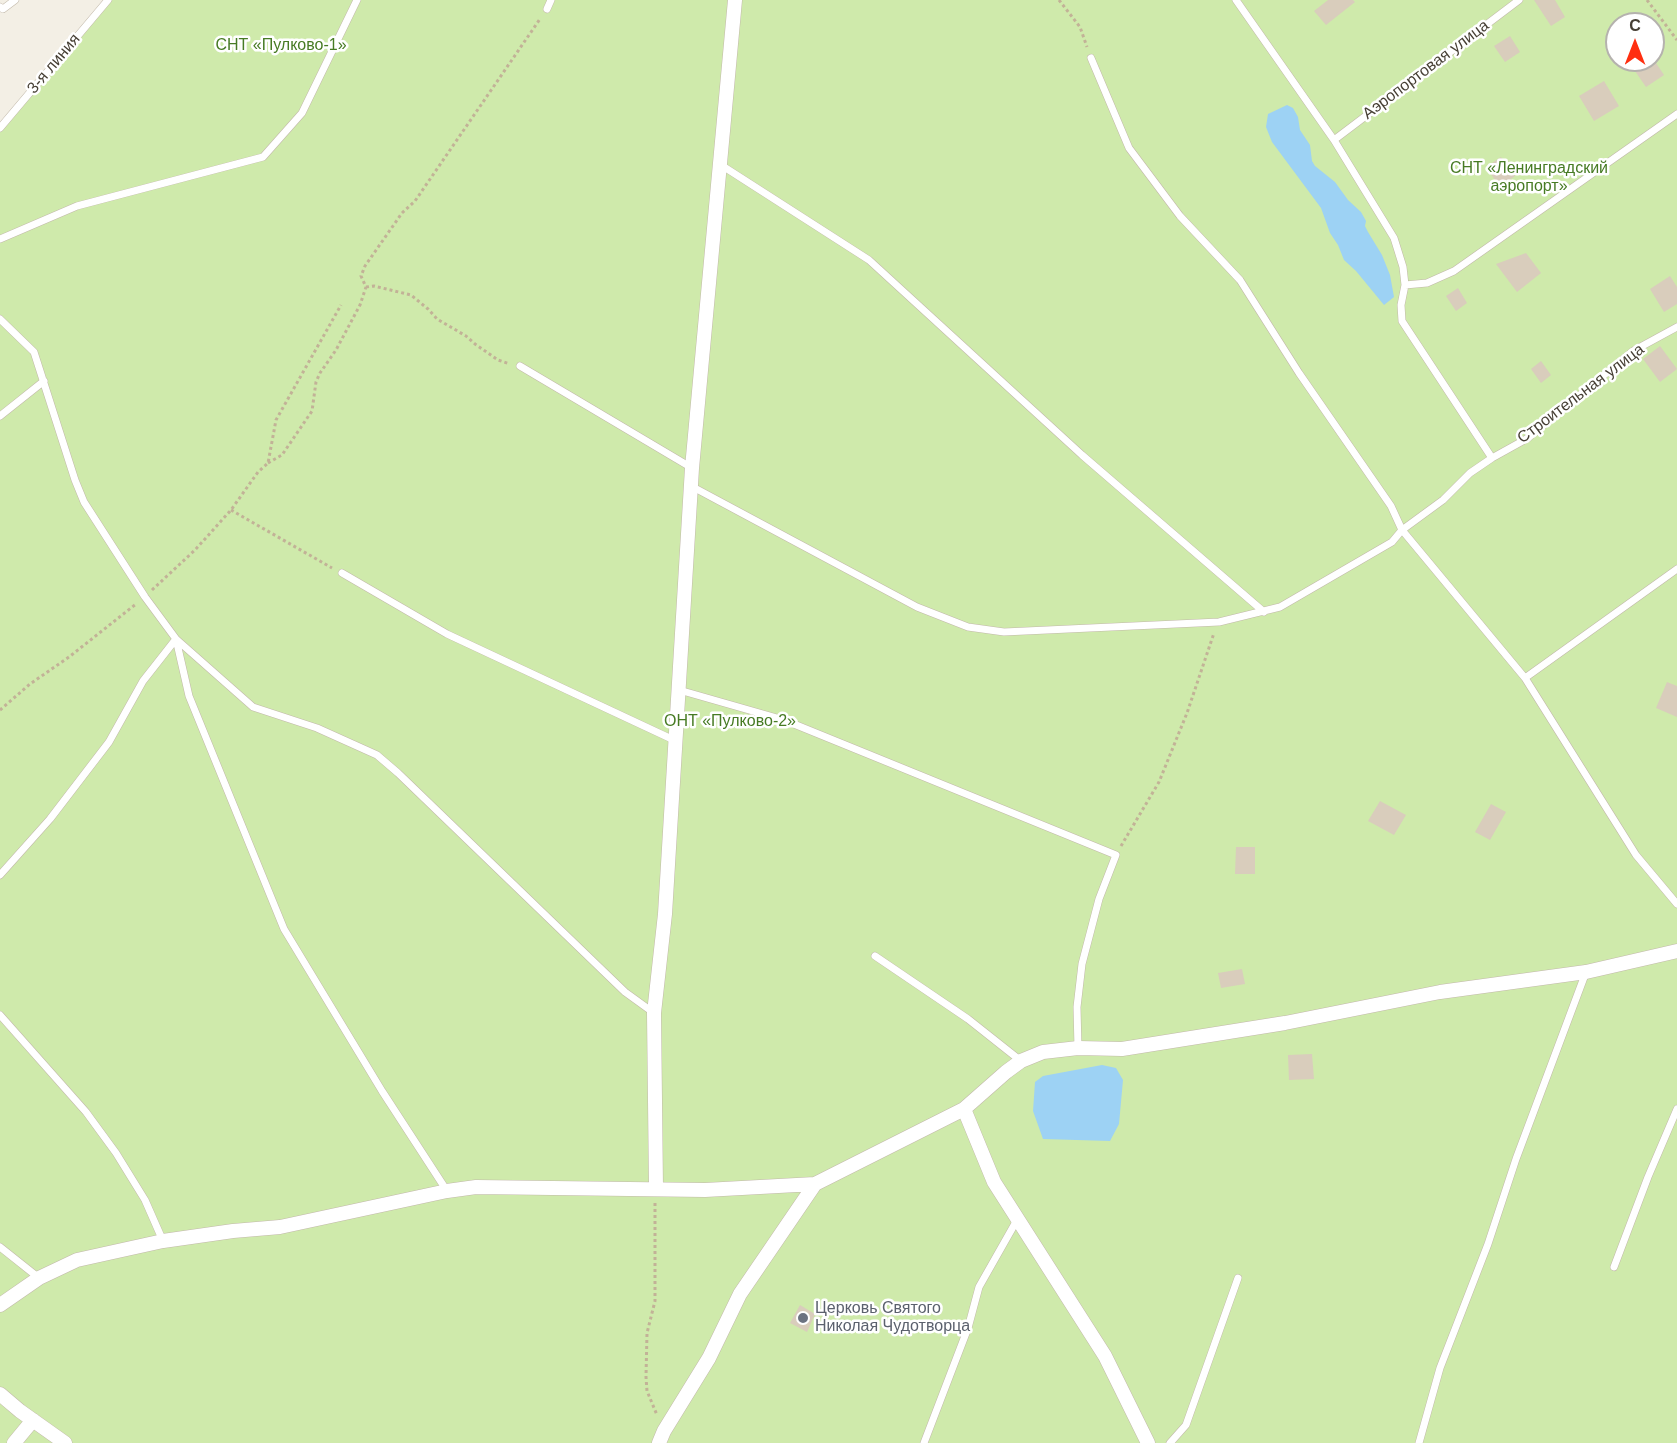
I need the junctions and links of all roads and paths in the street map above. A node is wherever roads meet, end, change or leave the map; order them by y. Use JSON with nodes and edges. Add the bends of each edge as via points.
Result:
{"nodes":[{"id":1,"x":15,"y":0,"type":"edge"},
{"id":2,"x":108,"y":0,"type":"edge"},
{"id":3,"x":357,"y":0,"type":"edge"},
{"id":4,"x":551,"y":0,"type":"edge"},
{"id":5,"x":735,"y":0,"type":"edge"},
{"id":6,"x":1059,"y":0,"type":"edge"},
{"id":7,"x":1236,"y":0,"type":"edge"},
{"id":8,"x":1519,"y":0,"type":"edge"},
{"id":9,"x":1647,"y":0,"type":"edge"},
{"id":10,"x":0,"y":7,"type":"edge"},
{"id":11,"x":547,"y":9,"type":"joint"},
{"id":12,"x":1677,"y":40,"type":"edge"},
{"id":13,"x":1091,"y":58,"type":"joint"},
{"id":14,"x":1677,"y":114,"type":"edge"},
{"id":15,"x":0,"y":128,"type":"edge"},
{"id":16,"x":1334,"y":140,"type":"junction"},
{"id":17,"x":719,"y":164,"type":"junction"},
{"id":18,"x":0,"y":239,"type":"edge"},
{"id":19,"x":1405,"y":285,"type":"junction"},
{"id":20,"x":366,"y":287,"type":"junction"},
{"id":21,"x":341,"y":306,"type":"dead end"},
{"id":22,"x":0,"y":319,"type":"edge"},
{"id":23,"x":1677,"y":327,"type":"edge"},
{"id":24,"x":520,"y":366,"type":"joint"},
{"id":25,"x":44,"y":381,"type":"junction"},
{"id":26,"x":0,"y":416,"type":"edge"},
{"id":27,"x":1492,"y":458,"type":"junction"},
{"id":28,"x":268,"y":463,"type":"junction"},
{"id":29,"x":692,"y":468,"type":"junction"},
{"id":30,"x":691,"y":486,"type":"junction"},
{"id":31,"x":231,"y":510,"type":"junction"},
{"id":32,"x":1402,"y":530,"type":"junction"},
{"id":33,"x":1677,"y":569,"type":"edge"},
{"id":34,"x":342,"y":573,"type":"joint"},
{"id":35,"x":145,"y":597,"type":"junction"},
{"id":36,"x":1264,"y":612,"type":"junction"},
{"id":37,"x":1219,"y":622,"type":"junction"},
{"id":38,"x":176,"y":639,"type":"junction"},
{"id":39,"x":1526,"y":678,"type":"junction"},
{"id":40,"x":679,"y":690,"type":"junction"},
{"id":41,"x":0,"y":710,"type":"edge"},
{"id":42,"x":676,"y":741,"type":"junction"},
{"id":43,"x":1116,"y":855,"type":"junction"},
{"id":44,"x":0,"y":875,"type":"edge"},
{"id":45,"x":1677,"y":904,"type":"edge"},
{"id":46,"x":1677,"y":951,"type":"edge"},
{"id":47,"x":875,"y":956,"type":"dead end"},
{"id":48,"x":1586,"y":972,"type":"junction"},
{"id":49,"x":654,"y":1013,"type":"junction"},
{"id":50,"x":0,"y":1015,"type":"edge"},
{"id":51,"x":1078,"y":1048,"type":"junction"},
{"id":52,"x":1021,"y":1061,"type":"junction"},
{"id":53,"x":964,"y":1109,"type":"junction"},
{"id":54,"x":1677,"y":1110,"type":"edge"},
{"id":55,"x":815,"y":1184,"type":"junction"},
{"id":56,"x":656,"y":1188,"type":"junction"},
{"id":57,"x":447,"y":1191,"type":"junction"},
{"id":58,"x":1017,"y":1220,"type":"junction"},
{"id":59,"x":163,"y":1241,"type":"junction"},
{"id":60,"x":0,"y":1247,"type":"edge"},
{"id":61,"x":1614,"y":1267,"type":"dead end"},
{"id":62,"x":39,"y":1278,"type":"junction"},
{"id":63,"x":1238,"y":1278,"type":"dead end"},
{"id":64,"x":0,"y":1305,"type":"edge"},
{"id":65,"x":0,"y":1394,"type":"edge"},
{"id":66,"x":33,"y":1420,"type":"junction"},
{"id":67,"x":662,"y":1437,"type":"edge"},
{"id":68,"x":14,"y":1443,"type":"edge"},
{"id":69,"x":65,"y":1443,"type":"edge"},
{"id":70,"x":924,"y":1443,"type":"edge"},
{"id":71,"x":1148,"y":1443,"type":"edge"},
{"id":72,"x":1170,"y":1443,"type":"edge"},
{"id":73,"x":1419,"y":1443,"type":"edge"}],
"edges":[{"from":1,"to":10,"type":"lane","via":[[3,9]]},
{"from":2,"to":15,"type":"lane","name":"3-я линия"},
{"from":3,"to":18,"type":"lane","via":[[302,113],[263,157],[77,206]]},
{"from":4,"to":11,"type":"lane"},
{"from":5,"to":17,"type":"street"},
{"from":6,"to":13,"type":"path","via":[[1080,27]]},
{"from":7,"to":16,"type":"lane"},
{"from":8,"to":16,"type":"lane","name":"Аэропортовая улица"},
{"from":9,"to":12,"type":"path"},
{"from":11,"to":20,"type":"path","via":[[415,201],[365,266],[361,276]]},
{"from":13,"to":32,"type":"lane","via":[[1129,148],[1180,216],[1240,280],[1391,506]]},
{"from":14,"to":19,"type":"lane","via":[[1454,272]]},
{"from":16,"to":19,"type":"lane","via":[[1394,238]]},
{"from":17,"to":29,"type":"street"},
{"from":17,"to":36,"type":"lane","via":[[869,260],[1082,455]]},
{"from":19,"to":27,"type":"lane","via":[[1402,321]]},
{"from":20,"to":24,"type":"path","via":[[411,295],[436,320],[498,360]]},
{"from":20,"to":28,"type":"path","via":[[360,305],[316,382],[312,411],[282,455]]},
{"from":21,"to":28,"type":"path","via":[[276,420]]},
{"from":22,"to":25,"type":"lane","via":[[34,352]]},
{"from":23,"to":27,"type":"lane","name":"Строительная улица","via":[[1633,351],[1528,438]]},
{"from":24,"to":29,"type":"lane"},
{"from":25,"to":26,"type":"lane"},
{"from":25,"to":35,"type":"lane","via":[[84,502]]},
{"from":27,"to":32,"type":"lane","name":"Строительная улица"},
{"from":28,"to":31,"type":"path"},
{"from":29,"to":30,"type":"street"},
{"from":30,"to":37,"type":"lane","name":"Строительная улица","via":[[917,606],[968,627],[1004,632]]},
{"from":30,"to":40,"type":"street"},
{"from":31,"to":34,"type":"path"},
{"from":31,"to":35,"type":"path"},
{"from":32,"to":36,"type":"lane","name":"Строительная улица","via":[[1392,542]]},
{"from":32,"to":39,"type":"lane"},
{"from":33,"to":39,"type":"lane"},
{"from":34,"to":42,"type":"lane","via":[[447,634]]},
{"from":35,"to":38,"type":"lane"},
{"from":35,"to":41,"type":"path"},
{"from":36,"to":37,"type":"lane","name":"Строительная улица"},
{"from":37,"to":43,"type":"path","via":[[1160,782]]},
{"from":38,"to":44,"type":"lane","via":[[143,681],[109,742],[50,819]]},
{"from":38,"to":49,"type":"lane","via":[[253,707],[317,728],[377,755],[625,992]]},
{"from":38,"to":57,"type":"lane","via":[[189,696],[284,929]]},
{"from":39,"to":45,"type":"lane","via":[[1636,855]]},
{"from":40,"to":42,"type":"street"},
{"from":40,"to":43,"type":"lane","via":[[784,720]]},
{"from":42,"to":49,"type":"street"},
{"from":43,"to":51,"type":"lane","via":[[1099,898],[1082,964]]},
{"from":46,"to":48,"type":"street"},
{"from":47,"to":52,"type":"lane","via":[[968,1019]]},
{"from":48,"to":51,"type":"street","via":[[1440,993],[1122,1049]]},
{"from":48,"to":73,"type":"lane","via":[[1440,1368]]},
{"from":49,"to":56,"type":"street"},
{"from":50,"to":59,"type":"lane","via":[[86,1112],[116,1153],[145,1200]]},
{"from":51,"to":52,"type":"street","via":[[1043,1052]]},
{"from":52,"to":53,"type":"street"},
{"from":53,"to":55,"type":"street"},
{"from":53,"to":58,"type":"street","via":[[994,1182]]},
{"from":54,"to":61,"type":"lane"},
{"from":55,"to":56,"type":"street","via":[[705,1190]]},
{"from":55,"to":67,"type":"street","via":[[740,1294],[709,1358]]},
{"from":56,"to":57,"type":"street","via":[[476,1187]]},
{"from":56,"to":67,"type":"path","via":[[655,1301],[647,1333],[646,1377]]},
{"from":57,"to":59,"type":"street","via":[[280,1227]]},
{"from":58,"to":70,"type":"lane","via":[[979,1287],[968,1328]]},
{"from":58,"to":71,"type":"street","via":[[1105,1356]]},
{"from":59,"to":62,"type":"street","via":[[76,1260]]},
{"from":60,"to":62,"type":"lane"},
{"from":62,"to":64,"type":"street"},
{"from":63,"to":72,"type":"lane","via":[[1186,1425]]},
{"from":65,"to":66,"type":"street"},
{"from":66,"to":68,"type":"street"},
{"from":66,"to":69,"type":"street"}]}
